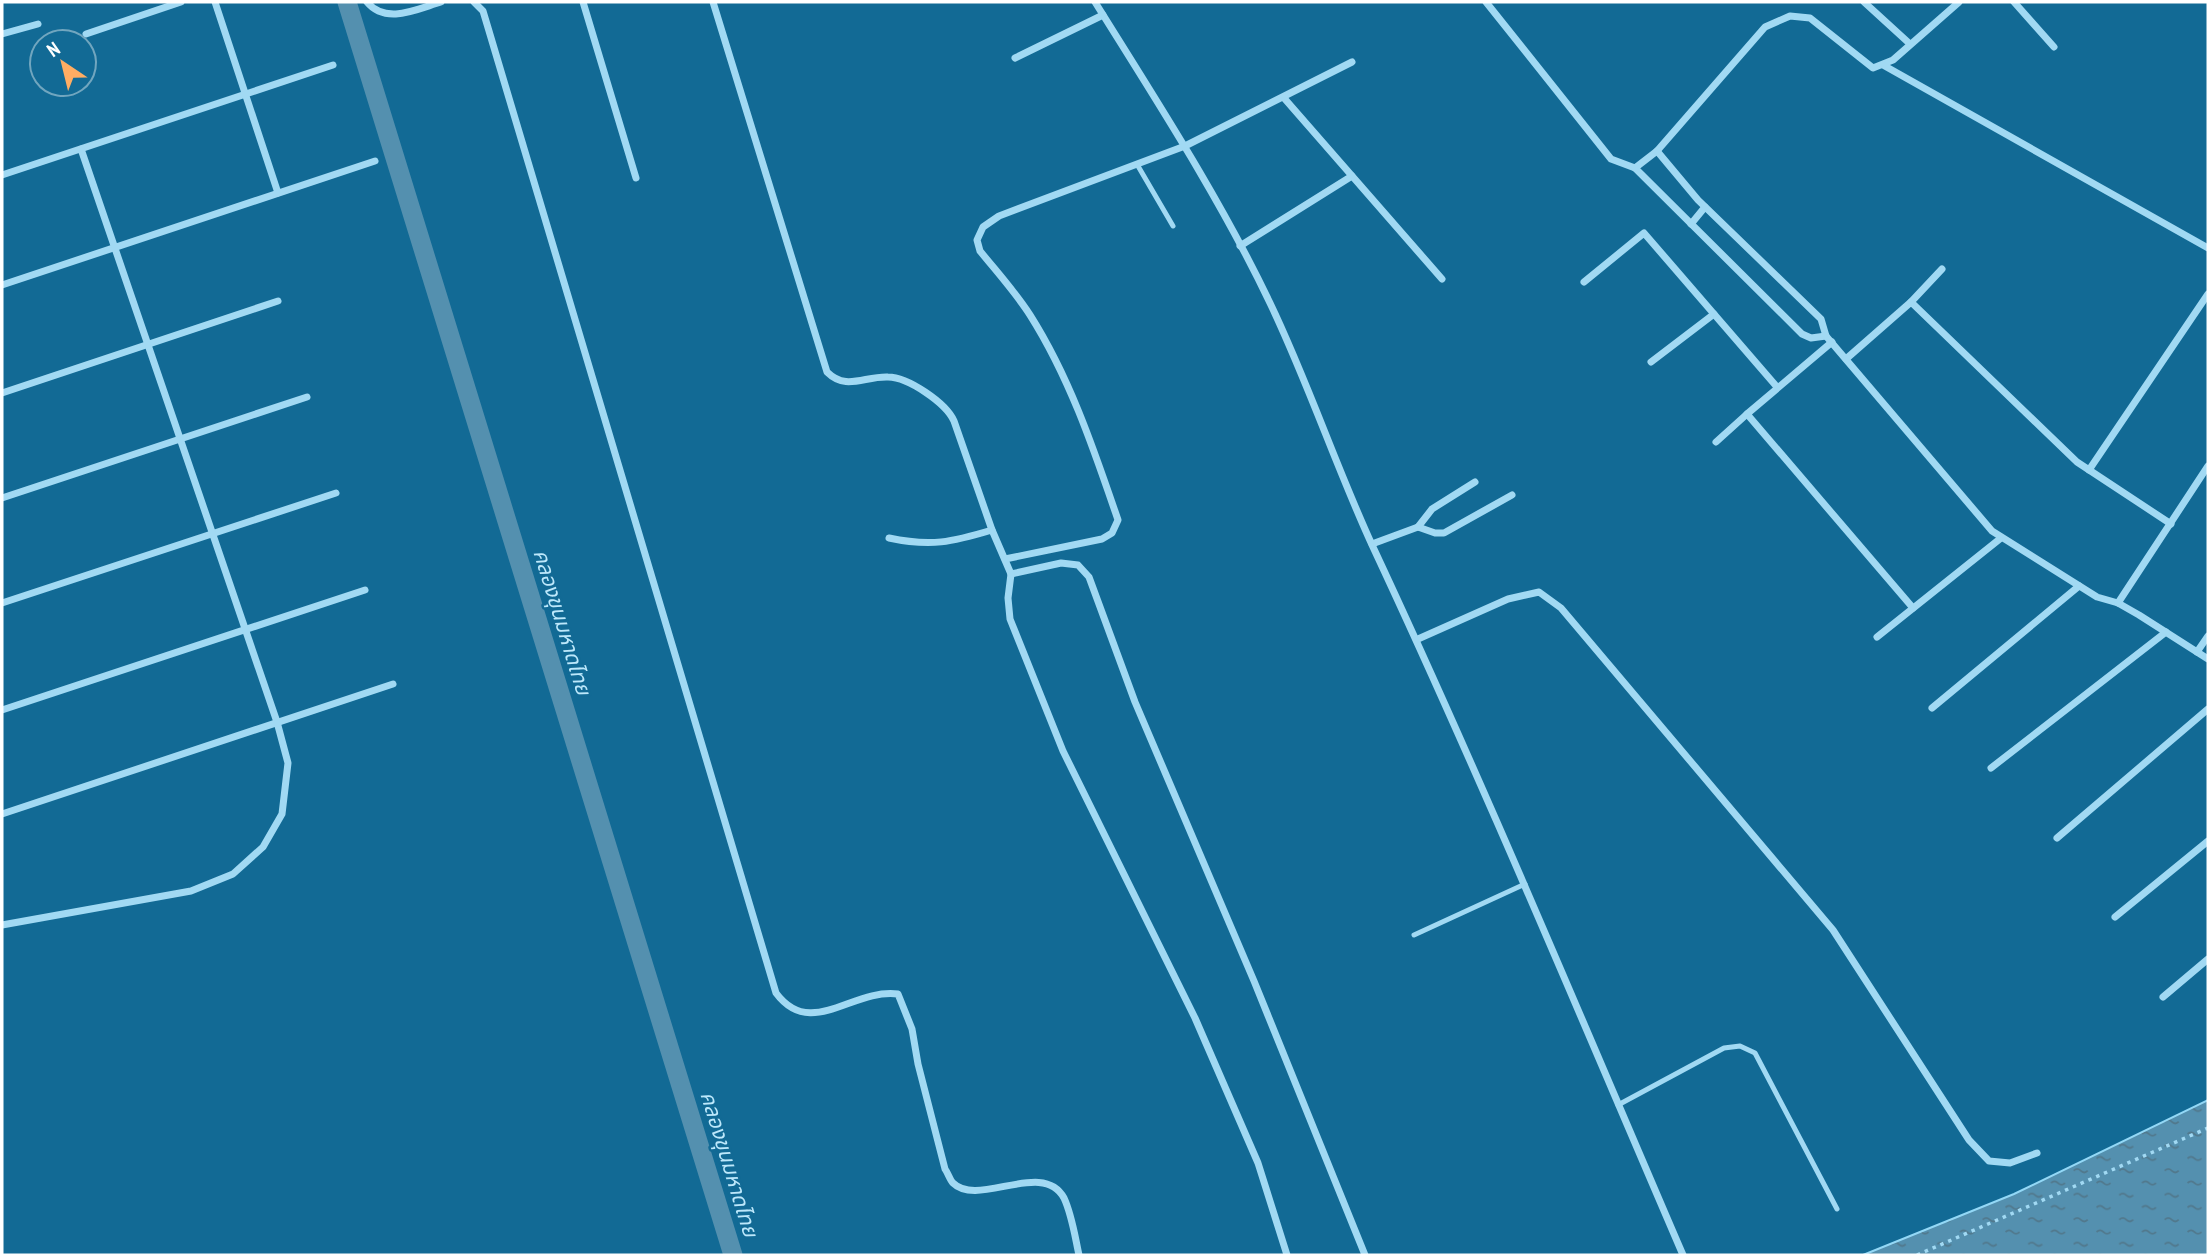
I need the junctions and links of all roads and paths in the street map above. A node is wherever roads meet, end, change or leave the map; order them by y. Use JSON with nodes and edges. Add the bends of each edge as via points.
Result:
{"nodes":[{"id":1,"x":181,"y":2,"type":"edge"},
{"id":2,"x":215,"y":2,"type":"edge"},
{"id":3,"x":367,"y":2,"type":"edge"},
{"id":4,"x":441,"y":2,"type":"edge"},
{"id":5,"x":474,"y":2,"type":"edge"},
{"id":6,"x":583,"y":2,"type":"edge"},
{"id":7,"x":713,"y":2,"type":"edge"},
{"id":8,"x":1095,"y":2,"type":"edge"},
{"id":9,"x":1864,"y":2,"type":"edge"},
{"id":10,"x":1959,"y":2,"type":"edge"},
{"id":11,"x":2014,"y":2,"type":"edge"},
{"id":12,"x":1488,"y":3,"type":"edge"},
{"id":13,"x":1103,"y":15,"type":"junction"},
{"id":14,"x":38,"y":24,"type":"dead end"},
{"id":15,"x":98,"y":30,"type":"edge"},
{"id":16,"x":2,"y":34,"type":"edge"},
{"id":17,"x":1910,"y":44,"type":"junction"},
{"id":18,"x":2054,"y":47,"type":"dead end"},
{"id":19,"x":1015,"y":58,"type":"dead end"},
{"id":20,"x":1352,"y":62,"type":"dead end"},
{"id":21,"x":333,"y":65,"type":"dead end"},
{"id":22,"x":1883,"y":65,"type":"junction"},
{"id":23,"x":246,"y":94,"type":"junction"},
{"id":24,"x":1284,"y":98,"type":"junction"},
{"id":25,"x":1185,"y":146,"type":"junction"},
{"id":26,"x":81,"y":149,"type":"junction"},
{"id":27,"x":1657,"y":151,"type":"junction"},
{"id":28,"x":375,"y":161,"type":"dead end"},
{"id":29,"x":1138,"y":166,"type":"junction"},
{"id":30,"x":1635,"y":167,"type":"junction"},
{"id":31,"x":2,"y":175,"type":"edge"},
{"id":32,"x":1352,"y":176,"type":"junction"},
{"id":33,"x":636,"y":178,"type":"dead end"},
{"id":34,"x":278,"y":193,"type":"junction"},
{"id":35,"x":1705,"y":207,"type":"junction"},
{"id":36,"x":1691,"y":224,"type":"junction"},
{"id":37,"x":1173,"y":226,"type":"dead end"},
{"id":38,"x":1240,"y":246,"type":"junction"},
{"id":39,"x":114,"y":248,"type":"junction"},
{"id":40,"x":2208,"y":248,"type":"edge"},
{"id":41,"x":1942,"y":269,"type":"dead end"},
{"id":42,"x":1442,"y":279,"type":"dead end"},
{"id":43,"x":1584,"y":282,"type":"dead end"},
{"id":44,"x":2,"y":285,"type":"edge"},
{"id":45,"x":2208,"y":294,"type":"edge"},
{"id":46,"x":278,"y":302,"type":"dead end"},
{"id":47,"x":1911,"y":302,"type":"junction"},
{"id":48,"x":1714,"y":314,"type":"junction"},
{"id":49,"x":1829,"y":339,"type":"junction"},
{"id":50,"x":148,"y":345,"type":"junction"},
{"id":51,"x":1846,"y":359,"type":"junction"},
{"id":52,"x":1651,"y":362,"type":"dead end"},
{"id":53,"x":1777,"y":387,"type":"junction"},
{"id":54,"x":2,"y":393,"type":"edge"},
{"id":55,"x":307,"y":397,"type":"dead end"},
{"id":56,"x":1747,"y":414,"type":"junction"},
{"id":57,"x":180,"y":439,"type":"junction"},
{"id":58,"x":1716,"y":442,"type":"dead end"},
{"id":59,"x":2208,"y":466,"type":"edge"},
{"id":60,"x":2088,"y":470,"type":"junction"},
{"id":61,"x":1475,"y":482,"type":"dead end"},
{"id":62,"x":336,"y":493,"type":"dead end"},
{"id":63,"x":1512,"y":495,"type":"dead end"},
{"id":64,"x":2,"y":498,"type":"edge"},
{"id":65,"x":2171,"y":524,"type":"junction"},
{"id":66,"x":1418,"y":527,"type":"junction"},
{"id":67,"x":992,"y":530,"type":"junction"},
{"id":68,"x":211,"y":534,"type":"junction"},
{"id":69,"x":889,"y":538,"type":"dead end"},
{"id":70,"x":2001,"y":538,"type":"junction"},
{"id":71,"x":1372,"y":544,"type":"junction"},
{"id":72,"x":1005,"y":559,"type":"junction"},
{"id":73,"x":1012,"y":574,"type":"junction"},
{"id":74,"x":2079,"y":586,"type":"junction"},
{"id":75,"x":365,"y":590,"type":"dead end"},
{"id":76,"x":2,"y":603,"type":"edge"},
{"id":77,"x":2118,"y":603,"type":"junction"},
{"id":78,"x":1913,"y":608,"type":"junction"},
{"id":79,"x":244,"y":630,"type":"junction"},
{"id":80,"x":2166,"y":632,"type":"junction"},
{"id":81,"x":2208,"y":636,"type":"edge"},
{"id":82,"x":1877,"y":637,"type":"dead end"},
{"id":83,"x":1418,"y":639,"type":"junction"},
{"id":84,"x":2197,"y":652,"type":"junction"},
{"id":85,"x":2208,"y":660,"type":"edge"},
{"id":86,"x":393,"y":684,"type":"dead end"},
{"id":87,"x":1932,"y":708,"type":"dead end"},
{"id":88,"x":2208,"y":709,"type":"edge"},
{"id":89,"x":2,"y":710,"type":"edge"},
{"id":90,"x":277,"y":722,"type":"junction"},
{"id":91,"x":1992,"y":768,"type":"dead end"},
{"id":92,"x":2,"y":814,"type":"edge"},
{"id":93,"x":2057,"y":838,"type":"dead end"},
{"id":94,"x":2208,"y":841,"type":"edge"},
{"id":95,"x":1525,"y":884,"type":"junction"},
{"id":96,"x":2115,"y":917,"type":"dead end"},
{"id":97,"x":2,"y":925,"type":"edge"},
{"id":98,"x":1414,"y":935,"type":"dead end"},
{"id":99,"x":2208,"y":959,"type":"edge"},
{"id":100,"x":2163,"y":997,"type":"dead end"},
{"id":101,"x":1618,"y":1105,"type":"junction"},
{"id":102,"x":2208,"y":1128,"type":"edge"},
{"id":103,"x":2037,"y":1153,"type":"dead end"},
{"id":104,"x":1837,"y":1209,"type":"dead end"},
{"id":105,"x":1079,"y":1255,"type":"edge"},
{"id":106,"x":1287,"y":1255,"type":"edge"},
{"id":107,"x":1365,"y":1255,"type":"edge"},
{"id":108,"x":1683,"y":1255,"type":"edge"},
{"id":109,"x":1917,"y":1255,"type":"edge"}],
"edges":[{"from":1,"to":15,"type":"street"},
{"from":2,"to":23,"type":"street"},
{"from":3,"to":4,"type":"street","via":[[385,14],[399,14]]},
{"from":5,"to":105,"type":"street","via":[[483,11],[776,993],[786,1007],[809,1015],[881,992],[898,994],[912,1029],[945,1169],[953,1183],[965,1190],[1040,1182],[1054,1185],[1063,1196]]},
{"from":6,"to":33,"type":"street"},
{"from":7,"to":67,"type":"street","via":[[827,372],[836,381],[847,383],[893,377],[949,409]]},
{"from":8,"to":13,"type":"street"},
{"from":9,"to":17,"type":"street"},
{"from":10,"to":17,"type":"street"},
{"from":11,"to":18,"type":"street"},
{"from":12,"to":30,"type":"street","via":[[1611,159]]},
{"from":13,"to":19,"type":"street"},
{"from":13,"to":25,"type":"street"},
{"from":14,"to":16,"type":"street"},
{"from":17,"to":22,"type":"street"},
{"from":20,"to":24,"type":"street"},
{"from":21,"to":23,"type":"street"},
{"from":22,"to":27,"type":"street","via":[[1873,68],[1810,18],[1790,16],[1765,27]]},
{"from":22,"to":40,"type":"street"},
{"from":23,"to":26,"type":"street"},
{"from":23,"to":34,"type":"street"},
{"from":24,"to":25,"type":"street"},
{"from":24,"to":32,"type":"street"},
{"from":25,"to":29,"type":"street"},
{"from":25,"to":38,"type":"street"},
{"from":26,"to":31,"type":"street"},
{"from":26,"to":39,"type":"street"},
{"from":27,"to":30,"type":"street"},
{"from":27,"to":35,"type":"street"},
{"from":28,"to":34,"type":"street"},
{"from":29,"to":37,"type":"lane"},
{"from":29,"to":72,"type":"street","via":[[999,216],[983,227],[977,240],[980,251],[1030,315],[1061,372],[1118,520],[1112,533],[1102,539]]},
{"from":30,"to":36,"type":"street"},
{"from":32,"to":38,"type":"street"},
{"from":32,"to":42,"type":"street"},
{"from":34,"to":39,"type":"street"},
{"from":35,"to":36,"type":"street"},
{"from":35,"to":49,"type":"street","via":[[1821,319]]},
{"from":36,"to":49,"type":"street","via":[[1802,334]]},
{"from":38,"to":71,"type":"street","via":[[1270,302]]},
{"from":39,"to":44,"type":"street"},
{"from":39,"to":50,"type":"street"},
{"from":41,"to":47,"type":"street"},
{"from":43,"to":48,"type":"street","via":[[1644,233]]},
{"from":45,"to":60,"type":"street"},
{"from":46,"to":50,"type":"street"},
{"from":47,"to":51,"type":"street"},
{"from":47,"to":60,"type":"street"},
{"from":48,"to":52,"type":"street"},
{"from":48,"to":53,"type":"street"},
{"from":49,"to":51,"type":"street"},
{"from":49,"to":53,"type":"street"},
{"from":50,"to":54,"type":"street"},
{"from":50,"to":57,"type":"street"},
{"from":51,"to":70,"type":"street","via":[[1983,523]]},
{"from":53,"to":56,"type":"street"},
{"from":55,"to":57,"type":"street"},
{"from":56,"to":58,"type":"street"},
{"from":56,"to":78,"type":"street"},
{"from":57,"to":64,"type":"street"},
{"from":57,"to":68,"type":"street"},
{"from":59,"to":65,"type":"street"},
{"from":60,"to":65,"type":"street"},
{"from":61,"to":66,"type":"street","via":[[1432,509]]},
{"from":62,"to":68,"type":"street"},
{"from":63,"to":66,"type":"street","via":[[1444,533]]},
{"from":65,"to":77,"type":"street"},
{"from":66,"to":71,"type":"street"},
{"from":67,"to":69,"type":"street","via":[[946,544],[918,545]]},
{"from":67,"to":72,"type":"street"},
{"from":68,"to":76,"type":"street"},
{"from":68,"to":79,"type":"street"},
{"from":70,"to":74,"type":"street"},
{"from":70,"to":78,"type":"street"},
{"from":71,"to":83,"type":"street"},
{"from":72,"to":73,"type":"street"},
{"from":73,"to":106,"type":"street","via":[[1010,619],[1063,751],[1195,1018],[1258,1163]]},
{"from":73,"to":107,"type":"street","via":[[1061,563],[1079,565],[1089,578],[1135,702]]},
{"from":74,"to":77,"type":"street"},
{"from":74,"to":87,"type":"street"},
{"from":75,"to":79,"type":"street"},
{"from":77,"to":80,"type":"street"},
{"from":78,"to":82,"type":"street"},
{"from":79,"to":89,"type":"street"},
{"from":79,"to":90,"type":"street"},
{"from":80,"to":84,"type":"street"},
{"from":80,"to":91,"type":"street"},
{"from":81,"to":84,"type":"street"},
{"from":83,"to":95,"type":"street"},
{"from":83,"to":103,"type":"street","via":[[1508,599],[1539,592],[1560,608],[1833,930],[1969,1140],[1989,1161],[2010,1163]]},
{"from":84,"to":85,"type":"street"},
{"from":86,"to":90,"type":"street"},
{"from":88,"to":93,"type":"street"},
{"from":90,"to":92,"type":"street"},
{"from":90,"to":97,"type":"street","via":[[288,763],[282,814],[263,847],[233,874],[191,891]]},
{"from":94,"to":96,"type":"street"},
{"from":95,"to":98,"type":"lane"},
{"from":95,"to":101,"type":"street"},
{"from":99,"to":100,"type":"street"},
{"from":101,"to":104,"type":"lane","via":[[1724,1048],[1740,1046],[1755,1053]]},
{"from":101,"to":108,"type":"street"},
{"from":102,"to":109,"type":"path"}]}
